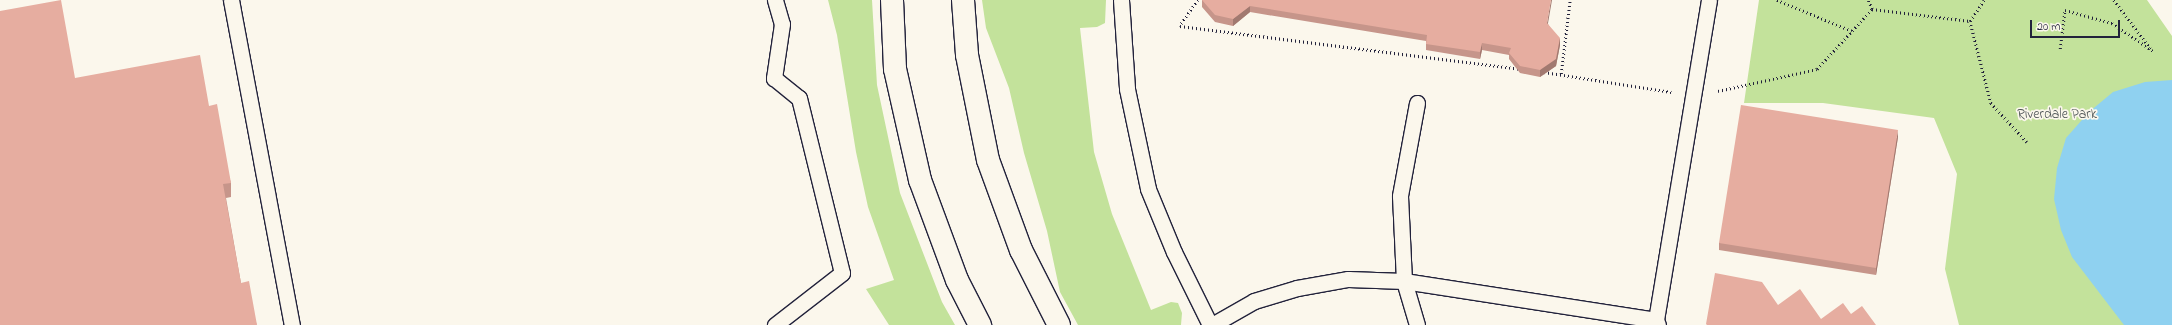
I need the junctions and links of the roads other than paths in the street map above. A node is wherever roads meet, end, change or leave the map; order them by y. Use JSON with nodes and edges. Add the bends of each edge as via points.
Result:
{"nodes":[{"id":1,"x":231,"y":0,"type":"edge"},
{"id":2,"x":775,"y":0,"type":"edge"},
{"id":3,"x":892,"y":0,"type":"edge"},
{"id":4,"x":963,"y":0,"type":"edge"},
{"id":5,"x":1121,"y":0,"type":"edge"},
{"id":6,"x":1709,"y":0,"type":"edge"},
{"id":7,"x":1417,"y":103,"type":"dead end"},
{"id":8,"x":1404,"y":281,"type":"junction"},
{"id":9,"x":1657,"y":322,"type":"edge"},
{"id":10,"x":292,"y":325,"type":"edge"},
{"id":11,"x":775,"y":325,"type":"edge"},
{"id":12,"x":980,"y":325,"type":"edge"},
{"id":13,"x":1059,"y":325,"type":"edge"},
{"id":14,"x":1211,"y":325,"type":"edge"},
{"id":15,"x":1417,"y":325,"type":"edge"}],
"edges":[{"from":1,"to":10,"type":"lane"},
{"from":2,"to":11,"type":"lane","via":[[782,24],[774,78],[799,98],[842,273]]},
{"from":3,"to":12,"type":"street","via":[[895,69],[920,180],[957,280]]},
{"from":4,"to":13,"type":"street","via":[[967,55],[988,160],[1021,250]]},
{"from":5,"to":14,"type":"lane","via":[[1126,89],[1148,188],[1174,252]]},
{"from":6,"to":9,"type":"lane"},
{"from":7,"to":8,"type":"lane","via":[[1400,196]]},
{"from":8,"to":9,"type":"lane"},
{"from":8,"to":14,"type":"lane","via":[[1348,279],[1297,288],[1254,301]]},
{"from":8,"to":15,"type":"lane"}]}
